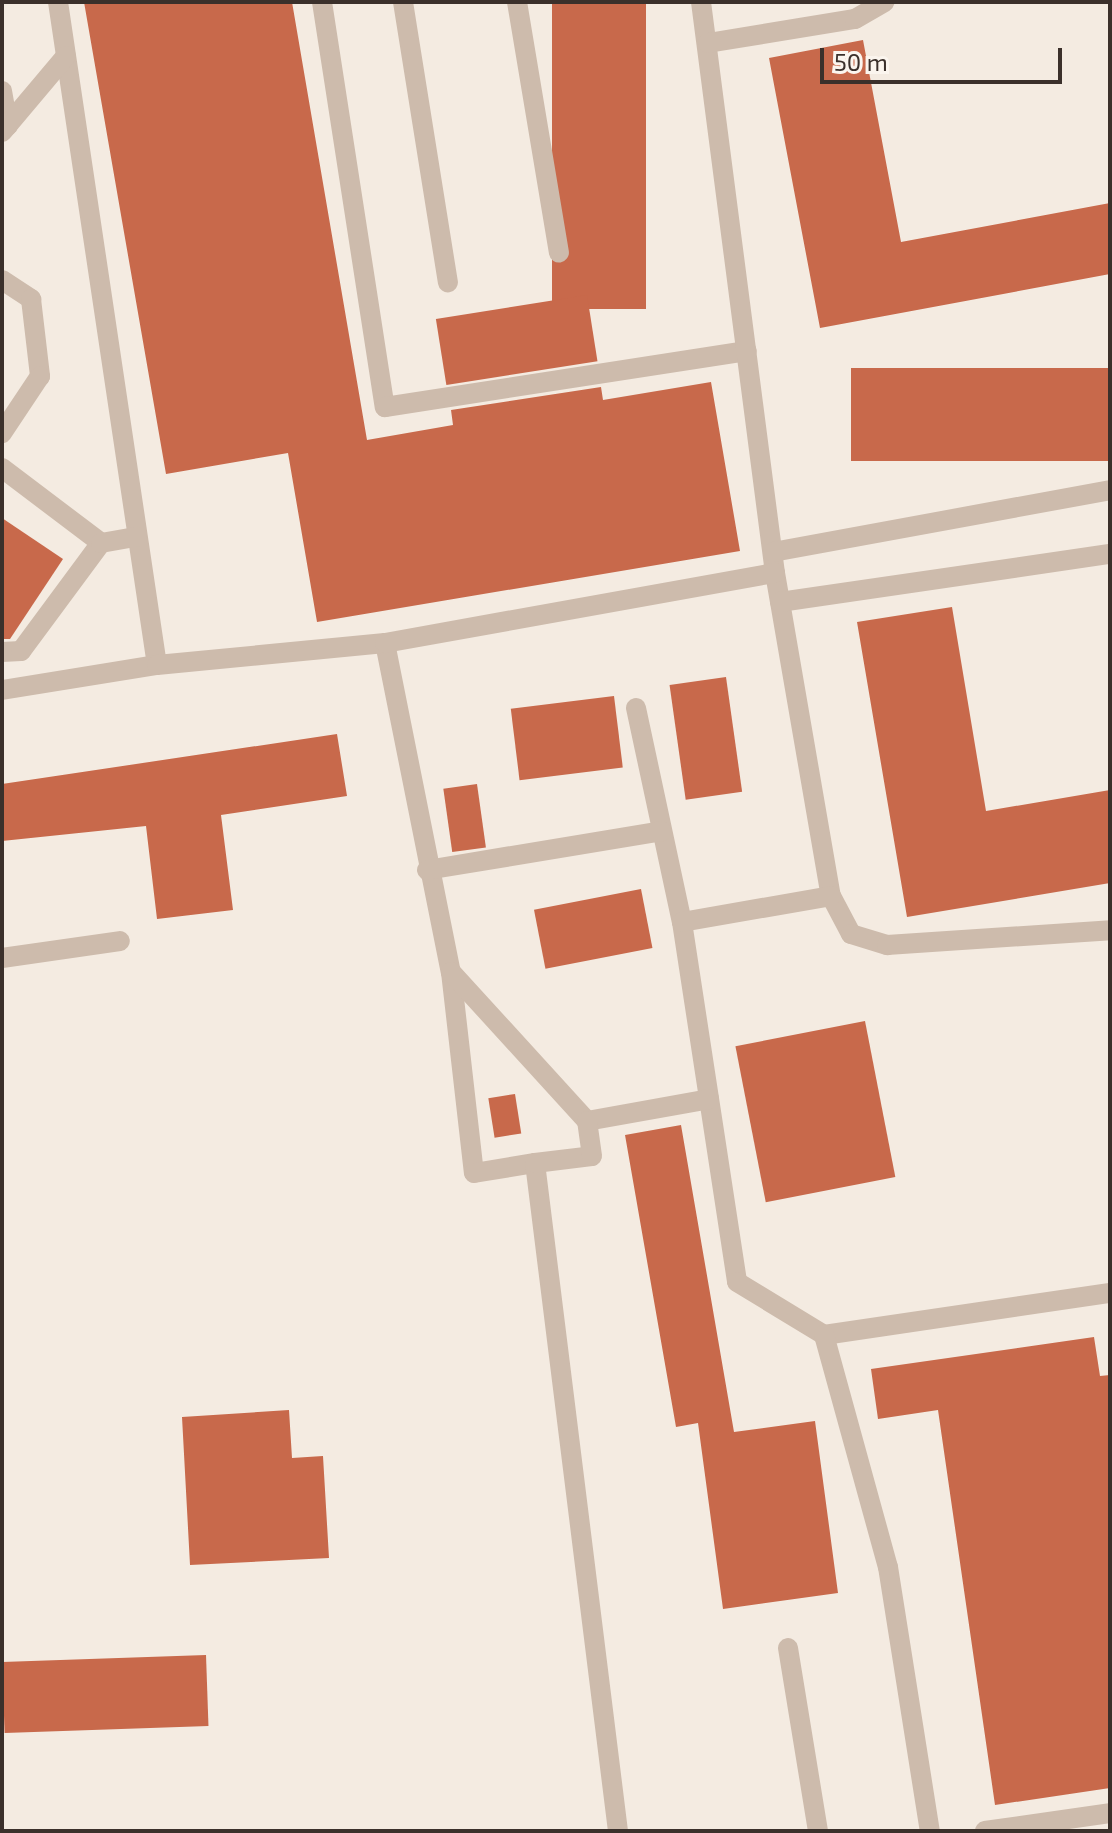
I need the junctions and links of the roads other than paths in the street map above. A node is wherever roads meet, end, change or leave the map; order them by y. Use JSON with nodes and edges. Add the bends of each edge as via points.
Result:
{"nodes":[{"id":1,"x":58,"y":2,"type":"edge"},
{"id":2,"x":322,"y":2,"type":"edge"},
{"id":3,"x":403,"y":2,"type":"edge"},
{"id":4,"x":517,"y":2,"type":"edge"},
{"id":5,"x":701,"y":2,"type":"edge"},
{"id":6,"x":885,"y":2,"type":"edge"},
{"id":7,"x":708,"y":43,"type":"junction"},
{"id":8,"x":66,"y":56,"type":"junction"},
{"id":9,"x":2,"y":91,"type":"edge"},
{"id":10,"x":5,"y":129,"type":"edge"},
{"id":11,"x":559,"y":253,"type":"dead end"},
{"id":12,"x":2,"y":280,"type":"edge"},
{"id":13,"x":448,"y":282,"type":"dead end"},
{"id":14,"x":747,"y":351,"type":"junction"},
{"id":15,"x":2,"y":433,"type":"edge"},
{"id":16,"x":2,"y":468,"type":"edge"},
{"id":17,"x":1110,"y":490,"type":"edge"},
{"id":18,"x":136,"y":537,"type":"junction"},
{"id":19,"x":101,"y":543,"type":"junction"},
{"id":20,"x":773,"y":552,"type":"junction"},
{"id":21,"x":1110,"y":554,"type":"edge"},
{"id":22,"x":775,"y":573,"type":"junction"},
{"id":23,"x":780,"y":602,"type":"junction"},
{"id":24,"x":385,"y":643,"type":"junction"},
{"id":25,"x":2,"y":652,"type":"edge"},
{"id":26,"x":157,"y":665,"type":"junction"},
{"id":27,"x":2,"y":690,"type":"edge"},
{"id":28,"x":636,"y":708,"type":"dead end"},
{"id":29,"x":662,"y":831,"type":"junction"},
{"id":30,"x":427,"y":870,"type":"junction"},
{"id":31,"x":831,"y":896,"type":"junction"},
{"id":32,"x":682,"y":922,"type":"junction"},
{"id":33,"x":1110,"y":930,"type":"edge"},
{"id":34,"x":120,"y":941,"type":"dead end"},
{"id":35,"x":2,"y":958,"type":"edge"},
{"id":36,"x":451,"y":972,"type":"junction"},
{"id":37,"x":709,"y":1099,"type":"junction"},
{"id":38,"x":587,"y":1121,"type":"junction"},
{"id":39,"x":535,"y":1163,"type":"junction"},
{"id":40,"x":1110,"y":1293,"type":"edge"},
{"id":41,"x":824,"y":1335,"type":"junction"},
{"id":42,"x":788,"y":1648,"type":"dead end"},
{"id":43,"x":1110,"y":1813,"type":"edge"},
{"id":44,"x":618,"y":1831,"type":"edge"},
{"id":45,"x":818,"y":1831,"type":"edge"},
{"id":46,"x":930,"y":1831,"type":"edge"},
{"id":47,"x":985,"y":1831,"type":"edge"}],
"edges":[{"from":1,"to":8,"type":"lane"},
{"from":2,"to":14,"type":"lane","via":[[385,407]]},
{"from":3,"to":13,"type":"lane"},
{"from":4,"to":11,"type":"lane"},
{"from":5,"to":7,"type":"lane"},
{"from":6,"to":7,"type":"lane","via":[[855,19]]},
{"from":7,"to":14,"type":"lane"},
{"from":8,"to":10,"type":"lane"},
{"from":8,"to":18,"type":"lane"},
{"from":9,"to":10,"type":"lane"},
{"from":12,"to":15,"type":"lane","via":[[31,299],[40,376]]},
{"from":14,"to":20,"type":"lane"},
{"from":16,"to":19,"type":"lane"},
{"from":17,"to":20,"type":"lane"},
{"from":18,"to":19,"type":"lane"},
{"from":18,"to":26,"type":"lane"},
{"from":19,"to":25,"type":"lane","via":[[21,651]]},
{"from":20,"to":22,"type":"lane"},
{"from":21,"to":23,"type":"lane"},
{"from":22,"to":23,"type":"lane"},
{"from":22,"to":24,"type":"lane"},
{"from":23,"to":31,"type":"lane"},
{"from":24,"to":26,"type":"lane"},
{"from":24,"to":30,"type":"lane"},
{"from":26,"to":27,"type":"lane"},
{"from":28,"to":29,"type":"lane"},
{"from":29,"to":30,"type":"lane"},
{"from":29,"to":32,"type":"lane"},
{"from":30,"to":36,"type":"lane"},
{"from":31,"to":32,"type":"lane"},
{"from":31,"to":33,"type":"lane","via":[[851,934],[887,945]]},
{"from":32,"to":37,"type":"lane"},
{"from":34,"to":35,"type":"lane"},
{"from":36,"to":38,"type":"lane"},
{"from":36,"to":39,"type":"lane","via":[[474,1173]]},
{"from":37,"to":38,"type":"lane"},
{"from":37,"to":41,"type":"lane","via":[[737,1282]]},
{"from":38,"to":39,"type":"lane","via":[[592,1156]]},
{"from":39,"to":44,"type":"lane"},
{"from":40,"to":41,"type":"lane"},
{"from":41,"to":46,"type":"lane","via":[[888,1567]]},
{"from":42,"to":45,"type":"lane"},
{"from":43,"to":47,"type":"lane"}]}
